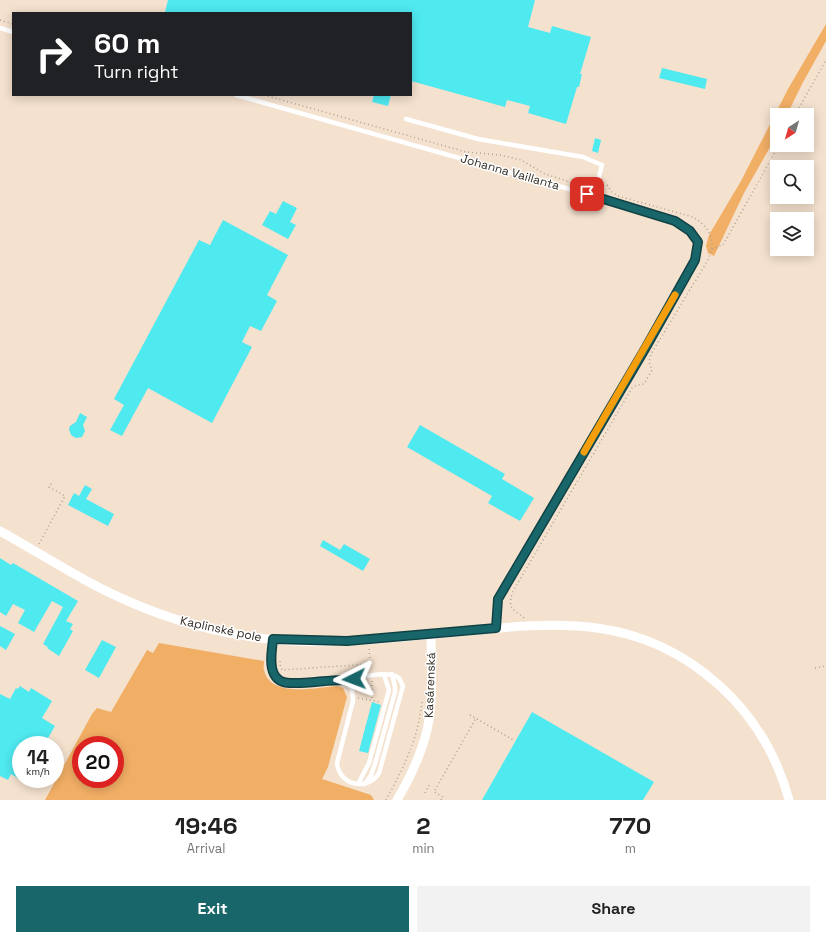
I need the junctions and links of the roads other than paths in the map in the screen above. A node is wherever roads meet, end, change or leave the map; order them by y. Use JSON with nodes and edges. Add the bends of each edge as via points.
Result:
{"nodes":[{"id":1,"x":0,"y":28,"type":"edge"},
{"id":2,"x":12,"y":32,"type":"edge"},
{"id":3,"x":240,"y":96,"type":"edge"},
{"id":4,"x":406,"y":119,"type":"dead end"},
{"id":5,"x":594,"y":196,"type":"junction"},
{"id":6,"x":0,"y":531,"type":"edge"},
{"id":7,"x":496,"y":628,"type":"junction"},
{"id":8,"x":431,"y":635,"type":"junction"},
{"id":9,"x":273,"y":639,"type":"junction"},
{"id":10,"x":392,"y":674,"type":"junction"},
{"id":11,"x":384,"y":675,"type":"junction"},
{"id":12,"x":349,"y":682,"type":"junction"},
{"id":13,"x":358,"y":784,"type":"junction"},
{"id":14,"x":365,"y":784,"type":"junction"},
{"id":15,"x":397,"y":800,"type":"edge"},
{"id":16,"x":789,"y":800,"type":"edge"}],
"edges":[{"from":1,"to":2,"type":"lane"},
{"from":3,"to":5,"type":"lane","name":"Johanna Vaillanta"},
{"from":4,"to":5,"type":"lane","via":[[478,139],[583,157],[602,165]]},
{"from":5,"to":7,"type":"lane","name":"Johanna Vaillanta","via":[[675,221],[690,231],[698,242],[695,260],[498,599]]},
{"from":6,"to":9,"type":"street","name":"Kaplinské pole","via":[[105,590],[160,614],[230,633]]},
{"from":7,"to":8,"type":"street","name":"Kaplinské pole"},
{"from":7,"to":16,"type":"street","name":"Kaplinské pole","via":[[588,626],[617,631],[649,641],[685,659],[730,695],[753,722],[779,768]]},
{"from":8,"to":9,"type":"street","name":"Kaplinské pole","via":[[347,641]]},
{"from":8,"to":15,"type":"street","name":"Kasárenská","via":[[431,708],[428,729],[414,768]]},
{"from":9,"to":12,"type":"lane","via":[[273,671],[281,681]]},
{"from":10,"to":11,"type":"lane"},
{"from":10,"to":14,"type":"lane","via":[[395,692],[374,770]]},
{"from":10,"to":14,"type":"lane","via":[[399,678],[403,686],[379,773],[371,782]]},
{"from":11,"to":12,"type":"lane","via":[[359,677]]},
{"from":11,"to":13,"type":"lane","via":[[389,690],[369,764]]},
{"from":12,"to":13,"type":"lane","via":[[353,698],[337,768],[347,780]]},
{"from":13,"to":14,"type":"lane"}]}
